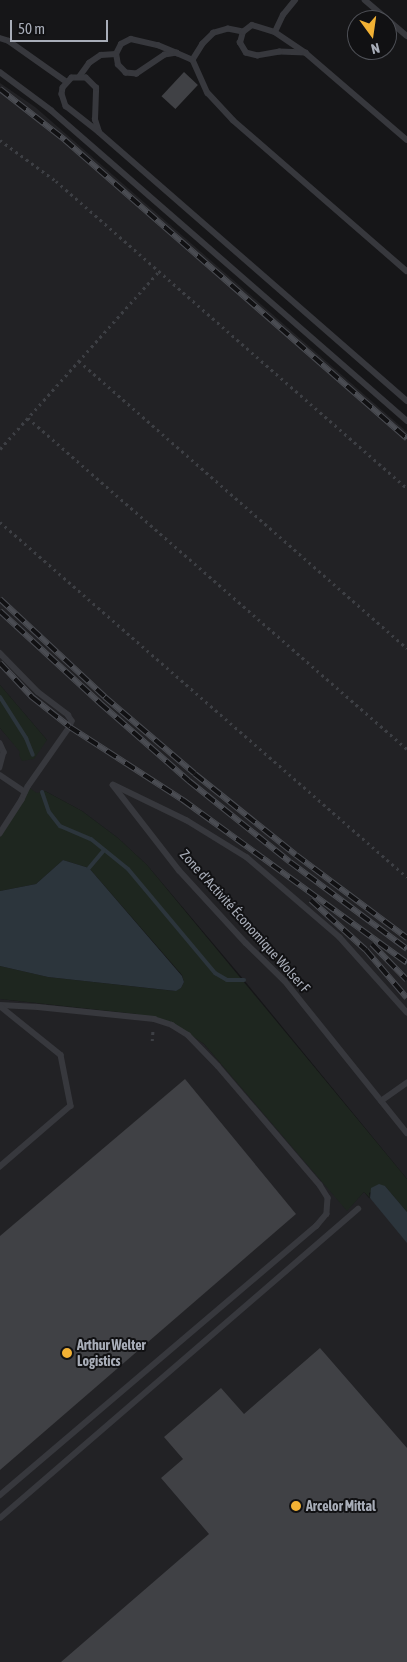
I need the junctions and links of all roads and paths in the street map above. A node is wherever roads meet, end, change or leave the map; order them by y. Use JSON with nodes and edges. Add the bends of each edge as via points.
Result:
{"nodes":[{"id":1,"x":295,"y":0,"type":"edge"},
{"id":2,"x":365,"y":0,"type":"edge"},
{"id":3,"x":243,"y":32,"type":"junction"},
{"id":4,"x":274,"y":32,"type":"junction"},
{"id":5,"x":407,"y":36,"type":"edge"},
{"id":6,"x":0,"y":38,"type":"edge"},
{"id":7,"x":177,"y":53,"type":"junction"},
{"id":8,"x":306,"y":53,"type":"junction"},
{"id":9,"x":116,"y":54,"type":"junction"},
{"id":10,"x":193,"y":60,"type":"junction"},
{"id":11,"x":0,"y":72,"type":"edge"},
{"id":12,"x":79,"y":77,"type":"junction"},
{"id":13,"x":67,"y":82,"type":"junction"},
{"id":14,"x":99,"y":132,"type":"junction"},
{"id":15,"x":0,"y":140,"type":"edge"},
{"id":16,"x":407,"y":140,"type":"edge"},
{"id":17,"x":407,"y":270,"type":"edge"},
{"id":18,"x":159,"y":271,"type":"junction"},
{"id":19,"x":79,"y":361,"type":"junction"},
{"id":20,"x":407,"y":401,"type":"edge"},
{"id":21,"x":28,"y":418,"type":"junction"},
{"id":22,"x":407,"y":421,"type":"edge"},
{"id":23,"x":0,"y":449,"type":"edge"},
{"id":24,"x":407,"y":488,"type":"edge"},
{"id":25,"x":0,"y":522,"type":"edge"},
{"id":26,"x":407,"y":648,"type":"edge"},
{"id":27,"x":0,"y":653,"type":"edge"},
{"id":28,"x":0,"y":743,"type":"edge"},
{"id":29,"x":407,"y":749,"type":"edge"},
{"id":30,"x":0,"y":767,"type":"edge"},
{"id":31,"x":0,"y":775,"type":"edge"},
{"id":32,"x":26,"y":789,"type":"junction"},
{"id":33,"x":0,"y":834,"type":"edge"},
{"id":34,"x":407,"y":877,"type":"edge"},
{"id":35,"x":0,"y":1006,"type":"edge"},
{"id":36,"x":407,"y":1013,"type":"edge"},
{"id":37,"x":407,"y":1083,"type":"edge"},
{"id":38,"x":381,"y":1101,"type":"junction"},
{"id":39,"x":407,"y":1132,"type":"edge"},
{"id":40,"x":0,"y":1167,"type":"edge"},
{"id":41,"x":358,"y":1209,"type":"dead end"},
{"id":42,"x":0,"y":1496,"type":"edge"},
{"id":43,"x":0,"y":1518,"type":"edge"}],
"edges":[{"from":1,"to":4,"type":"lane"},
{"from":2,"to":5,"type":"lane"},
{"from":3,"to":4,"type":"lane","via":[[252,25]]},
{"from":3,"to":8,"type":"lane","via":[[240,43],[246,52],[258,56],[280,52]]},
{"from":3,"to":10,"type":"lane","via":[[228,29],[214,33]]},
{"from":4,"to":8,"type":"lane"},
{"from":6,"to":13,"type":"lane"},
{"from":7,"to":9,"type":"lane","via":[[131,39],[121,44]]},
{"from":7,"to":9,"type":"lane","via":[[165,54],[137,74],[126,73],[118,65]]},
{"from":7,"to":10,"type":"lane"},
{"from":8,"to":16,"type":"lane"},
{"from":9,"to":12,"type":"lane","via":[[101,55],[89,62]]},
{"from":10,"to":17,"type":"lane","via":[[215,102]]},
{"from":11,"to":22,"type":"lane","via":[[51,110]]},
{"from":12,"to":13,"type":"lane"},
{"from":12,"to":14,"type":"lane","via":[[86,78],[96,88],[94,120]]},
{"from":13,"to":14,"type":"lane","via":[[62,94],[66,106]]},
{"from":14,"to":20,"type":"lane"},
{"from":15,"to":18,"type":"path","via":[[56,181]]},
{"from":18,"to":19,"type":"path"},
{"from":18,"to":24,"type":"path"},
{"from":19,"to":21,"type":"path"},
{"from":19,"to":26,"type":"path"},
{"from":21,"to":23,"type":"path"},
{"from":21,"to":29,"type":"path"},
{"from":25,"to":34,"type":"path"},
{"from":27,"to":32,"type":"lane","via":[[72,721]]},
{"from":28,"to":30,"type":"lane","via":[[4,752]]},
{"from":31,"to":32,"type":"lane"},
{"from":32,"to":33,"type":"lane"},
{"from":35,"to":40,"type":"lane","via":[[61,1055],[71,1106]]},
{"from":35,"to":42,"type":"lane","via":[[154,1019],[172,1025],[202,1047],[328,1198],[327,1214],[317,1226]]},
{"from":36,"to":38,"type":"lane","name":"Zone d'Activité Économique Wolser F","via":[[340,938],[246,858],[187,821],[113,785],[185,876],[240,937],[285,980]]},
{"from":37,"to":38,"type":"lane"},
{"from":38,"to":39,"type":"lane","name":"Zone d'Activité Économique Wolser F"},
{"from":41,"to":43,"type":"lane"}]}
